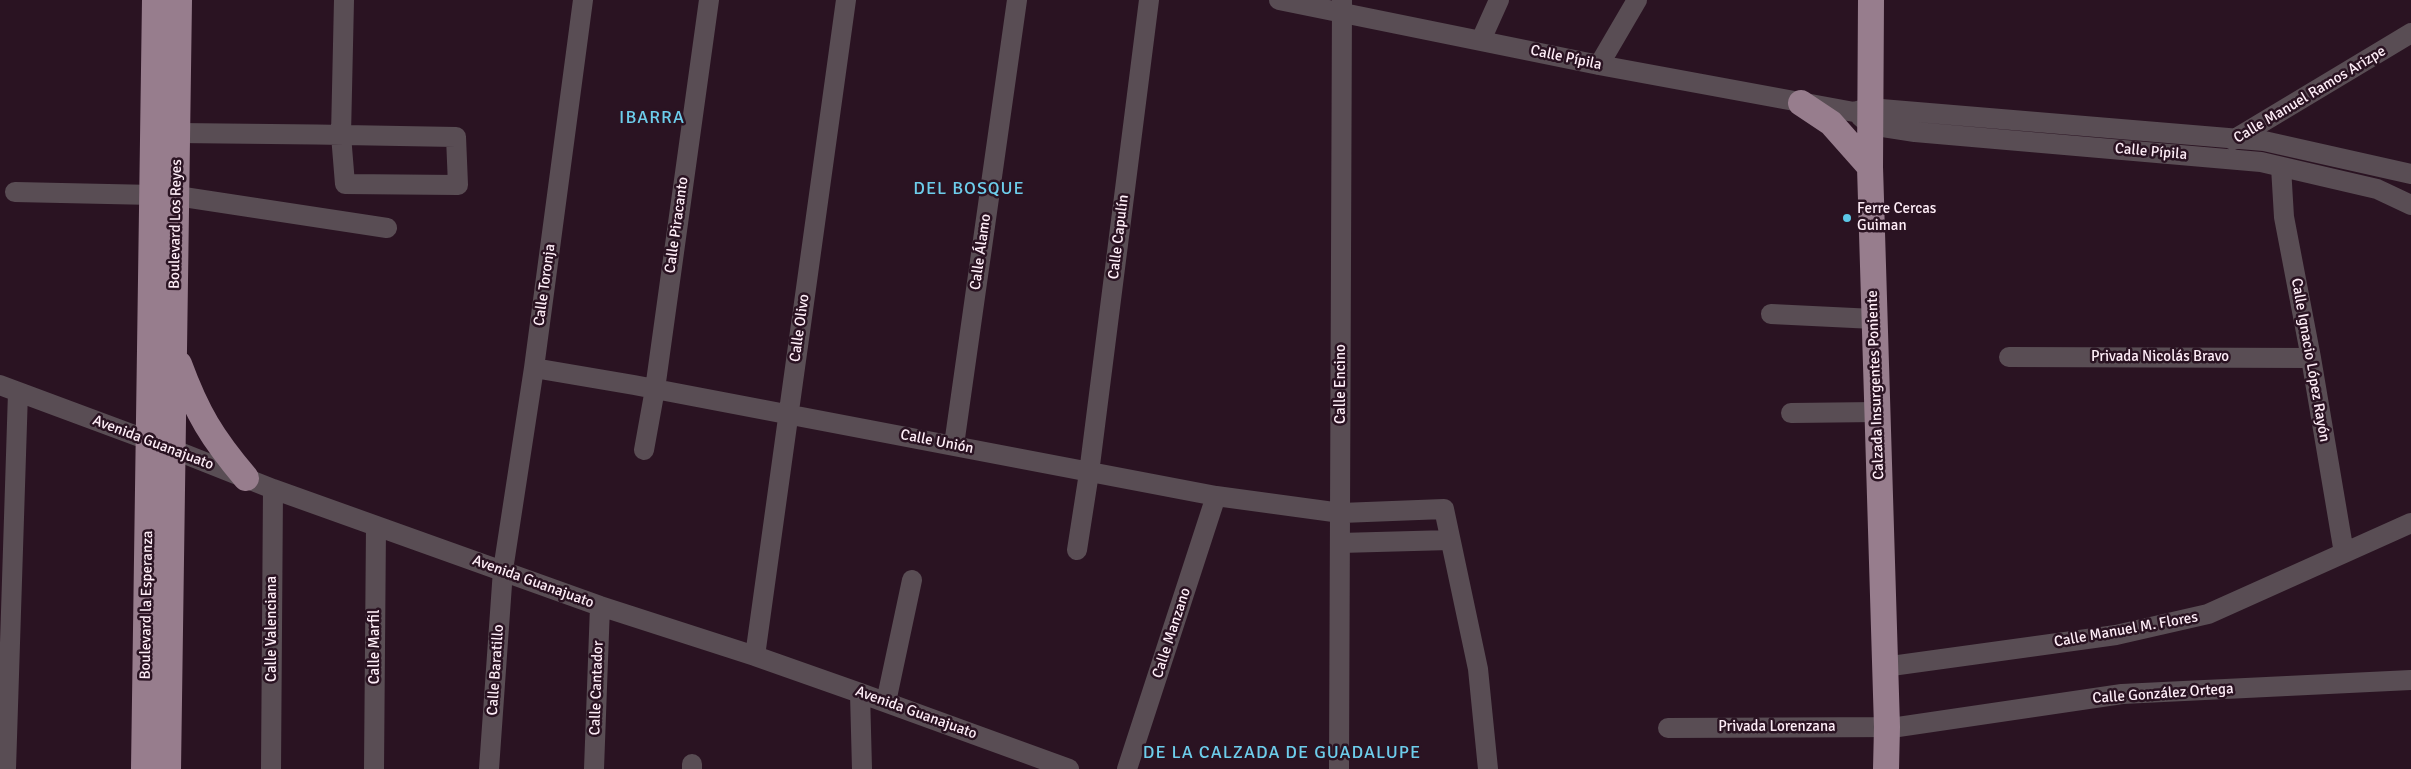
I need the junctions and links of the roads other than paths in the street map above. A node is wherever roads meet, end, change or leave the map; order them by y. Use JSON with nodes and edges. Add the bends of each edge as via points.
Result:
{"nodes":[{"id":1,"x":155,"y":0,"type":"edge"},
{"id":2,"x":179,"y":0,"type":"edge"},
{"id":3,"x":344,"y":0,"type":"edge"},
{"id":4,"x":583,"y":0,"type":"edge"},
{"id":5,"x":708,"y":0,"type":"edge"},
{"id":6,"x":846,"y":0,"type":"edge"},
{"id":7,"x":1017,"y":0,"type":"edge"},
{"id":8,"x":1149,"y":0,"type":"edge"},
{"id":9,"x":1279,"y":0,"type":"edge"},
{"id":10,"x":1499,"y":0,"type":"edge"},
{"id":11,"x":1637,"y":0,"type":"edge"},
{"id":12,"x":1871,"y":0,"type":"edge"},
{"id":13,"x":1886,"y":0,"type":"edge"},
{"id":14,"x":1342,"y":7,"type":"edge"},
{"id":15,"x":2411,"y":33,"type":"edge"},
{"id":16,"x":1481,"y":40,"type":"junction"},
{"id":17,"x":1599,"y":65,"type":"junction"},
{"id":18,"x":167,"y":82,"type":"junction"},
{"id":19,"x":1802,"y":103,"type":"junction"},
{"id":20,"x":1873,"y":116,"type":"junction"},
{"id":21,"x":178,"y":133,"type":"junction"},
{"id":22,"x":341,"y":135,"type":"junction"},
{"id":23,"x":2234,"y":138,"type":"junction"},
{"id":24,"x":2209,"y":157,"type":"junction"},
{"id":25,"x":1870,"y":166,"type":"junction"},
{"id":26,"x":2282,"y":167,"type":"junction"},
{"id":27,"x":2410,"y":174,"type":"edge"},
{"id":28,"x":15,"y":192,"type":"dead end"},
{"id":29,"x":166,"y":195,"type":"junction"},
{"id":30,"x":2411,"y":205,"type":"edge"},
{"id":31,"x":1880,"y":221,"type":"junction"},
{"id":32,"x":387,"y":228,"type":"dead end"},
{"id":33,"x":1770,"y":314,"type":"dead end"},
{"id":34,"x":1874,"y":318,"type":"junction"},
{"id":35,"x":174,"y":350,"type":"junction"},
{"id":36,"x":2009,"y":357,"type":"dead end"},
{"id":37,"x":2311,"y":358,"type":"junction"},
{"id":38,"x":534,"y":368,"type":"junction"},
{"id":39,"x":9,"y":389,"type":"edge"},
{"id":40,"x":655,"y":389,"type":"junction"},
{"id":41,"x":1877,"y":412,"type":"junction"},
{"id":42,"x":1791,"y":413,"type":"dead end"},
{"id":43,"x":788,"y":414,"type":"junction"},
{"id":44,"x":161,"y":445,"type":"junction"},
{"id":45,"x":954,"y":446,"type":"junction"},
{"id":46,"x":644,"y":450,"type":"dead end"},
{"id":47,"x":1089,"y":473,"type":"junction"},
{"id":48,"x":246,"y":478,"type":"junction"},
{"id":49,"x":274,"y":489,"type":"junction"},
{"id":50,"x":1216,"y":496,"type":"junction"},
{"id":51,"x":1341,"y":513,"type":"junction"},
{"id":52,"x":2411,"y":523,"type":"edge"},
{"id":53,"x":376,"y":526,"type":"junction"},
{"id":54,"x":1450,"y":540,"type":"junction"},
{"id":55,"x":1340,"y":543,"type":"junction"},
{"id":56,"x":1077,"y":550,"type":"dead end"},
{"id":57,"x":2344,"y":553,"type":"junction"},
{"id":58,"x":503,"y":570,"type":"junction"},
{"id":59,"x":912,"y":580,"type":"dead end"},
{"id":60,"x":600,"y":606,"type":"junction"},
{"id":61,"x":755,"y":656,"type":"junction"},
{"id":62,"x":1891,"y":666,"type":"junction"},
{"id":63,"x":2411,"y":680,"type":"edge"},
{"id":64,"x":860,"y":693,"type":"junction"},
{"id":65,"x":886,"y":702,"type":"junction"},
{"id":66,"x":1892,"y":727,"type":"junction"},
{"id":67,"x":1668,"y":728,"type":"dead end"},
{"id":68,"x":1035,"y":763,"type":"edge"},
{"id":69,"x":6,"y":769,"type":"edge"},
{"id":70,"x":144,"y":769,"type":"edge"},
{"id":71,"x":168,"y":769,"type":"edge"},
{"id":72,"x":271,"y":769,"type":"edge"},
{"id":73,"x":374,"y":769,"type":"edge"},
{"id":74,"x":489,"y":769,"type":"edge"},
{"id":75,"x":594,"y":769,"type":"edge"},
{"id":76,"x":862,"y":769,"type":"edge"},
{"id":77,"x":1069,"y":769,"type":"edge"},
{"id":78,"x":1127,"y":769,"type":"edge"},
{"id":79,"x":1339,"y":769,"type":"edge"},
{"id":80,"x":1488,"y":769,"type":"edge"},
{"id":81,"x":1886,"y":769,"type":"edge"},
{"id":82,"x":1898,"y":769,"type":"edge"}],
"edges":[{"from":1,"to":18,"type":"main road","name":"Boulevard Los Reyes"},
{"from":2,"to":18,"type":"main road","name":"Boulevard Los Reyes"},
{"from":3,"to":22,"type":"street"},
{"from":4,"to":38,"type":"street","name":"Calle Toronja"},
{"from":5,"to":40,"type":"street","name":"Calle Piracanto"},
{"from":6,"to":43,"type":"street","name":"Calle Olivo"},
{"from":7,"to":45,"type":"street","name":"Calle Álamo"},
{"from":8,"to":47,"type":"street","name":"Calle Capulín"},
{"from":9,"to":14,"type":"street","name":"Calle Pípila"},
{"from":10,"to":16,"type":"street"},
{"from":11,"to":17,"type":"street"},
{"from":12,"to":20,"type":"main road","name":"Calzada Insurgentes Poniente"},
{"from":13,"to":20,"type":"main road","name":"Calzada Insurgentes Poniente"},
{"from":14,"to":16,"type":"street","name":"Calle Pípila"},
{"from":14,"to":51,"type":"street","name":"Calle Encino"},
{"from":15,"to":23,"type":"street","name":"Calle Manuel Ramos Arizpe"},
{"from":16,"to":17,"type":"street","name":"Calle Pípila"},
{"from":17,"to":19,"type":"street","name":"Calle Pípila"},
{"from":18,"to":21,"type":"main road","name":"Boulevard Los Reyes"},
{"from":18,"to":29,"type":"main road","name":"Boulevard Los Reyes"},
{"from":19,"to":20,"type":"street","name":"Calle Pípila"},
{"from":19,"to":25,"type":"main road","via":[[1831,123]]},
{"from":20,"to":23,"type":"street","name":"Calle Pípila"},
{"from":20,"to":24,"type":"street","name":"Calle Pípila"},
{"from":20,"to":25,"type":"main road","name":"Calzada Insurgentes Poniente"},
{"from":20,"to":31,"type":"main road","name":"Calzada Insurgentes Poniente"},
{"from":21,"to":22,"type":"street"},
{"from":21,"to":29,"type":"main road","name":"Boulevard Los Reyes"},
{"from":22,"to":22,"type":"street","via":[[345,184],[458,185],[456,137]]},
{"from":23,"to":24,"type":"street","name":"Calle Manuel Ramos Arizpe"},
{"from":23,"to":27,"type":"street","name":"Calle Pípila","via":[[2289,145]]},
{"from":24,"to":26,"type":"street","name":"Calle Pípila"},
{"from":25,"to":31,"type":"main road","name":"Calzada Insurgentes Poniente"},
{"from":26,"to":30,"type":"street","name":"Calle Pípila","via":[[2377,189]]},
{"from":26,"to":37,"type":"street","name":"Calle Ignacio López Rayón","via":[[2284,217]]},
{"from":28,"to":29,"type":"street"},
{"from":29,"to":32,"type":"street"},
{"from":29,"to":35,"type":"main road","name":"Boulevard Los Reyes"},
{"from":29,"to":44,"type":"main road","name":"Boulevard Los Reyes"},
{"from":31,"to":34,"type":"main road","name":"Calzada Insurgentes Poniente"},
{"from":31,"to":62,"type":"main road","name":"Calzada Insurgentes Poniente"},
{"from":33,"to":34,"type":"street"},
{"from":34,"to":41,"type":"main road","name":"Calzada Insurgentes Poniente"},
{"from":35,"to":44,"type":"main road","name":"Boulevard Los Reyes"},
{"from":35,"to":48,"type":"main road","via":[[199,415]]},
{"from":36,"to":37,"type":"street","name":"Privada Nicolás Bravo"},
{"from":37,"to":57,"type":"street","name":"Calle Ignacio López Rayón"},
{"from":38,"to":40,"type":"street","name":"Calle Unión"},
{"from":38,"to":58,"type":"street","name":"Calle Toronja"},
{"from":39,"to":44,"type":"street","name":"Avenida Guanajuato"},
{"from":39,"to":69,"type":"street"},
{"from":40,"to":43,"type":"street","name":"Calle Unión"},
{"from":40,"to":46,"type":"street","name":"Calle Piracanto"},
{"from":41,"to":42,"type":"street"},
{"from":41,"to":62,"type":"main road","name":"Calzada Insurgentes Poniente"},
{"from":43,"to":45,"type":"street","name":"Calle Unión"},
{"from":43,"to":61,"type":"street","name":"Calle Olivo"},
{"from":44,"to":48,"type":"street","name":"Avenida Guanajuato"},
{"from":44,"to":70,"type":"main road","name":"Boulevard la Esperanza"},
{"from":44,"to":71,"type":"main road","name":"Boulevard la Esperanza"},
{"from":45,"to":47,"type":"street","name":"Calle Unión"},
{"from":47,"to":50,"type":"street","name":"Calle Unión"},
{"from":47,"to":56,"type":"street","name":"Calle Capulín"},
{"from":48,"to":49,"type":"street","name":"Avenida Guanajuato"},
{"from":49,"to":53,"type":"street","name":"Avenida Guanajuato"},
{"from":49,"to":72,"type":"street","name":"Calle Valenciana"},
{"from":50,"to":51,"type":"street","name":"Calle Unión"},
{"from":50,"to":78,"type":"street","name":"Calle Manzano"},
{"from":51,"to":54,"type":"street","name":"Calle Unión","via":[[1444,508]]},
{"from":51,"to":55,"type":"street","name":"Calle Encino"},
{"from":52,"to":57,"type":"street","name":"Calle Manuel M. Flores"},
{"from":53,"to":58,"type":"street","name":"Avenida Guanajuato"},
{"from":53,"to":73,"type":"street","name":"Calle Marfil"},
{"from":54,"to":55,"type":"street"},
{"from":54,"to":80,"type":"street","via":[[1478,669]]},
{"from":55,"to":79,"type":"street","name":"Calle Encino"},
{"from":57,"to":62,"type":"street","name":"Calle Manuel M. Flores","via":[[2208,614],[2116,635]]},
{"from":58,"to":60,"type":"street","name":"Avenida Guanajuato"},
{"from":58,"to":74,"type":"street","name":"Calle Baratillo"},
{"from":59,"to":65,"type":"street"},
{"from":60,"to":61,"type":"street","name":"Avenida Guanajuato"},
{"from":60,"to":75,"type":"street","name":"Calle Cantador"},
{"from":61,"to":64,"type":"street","name":"Avenida Guanajuato"},
{"from":62,"to":66,"type":"main road","name":"Calzada Insurgentes Poniente"},
{"from":63,"to":66,"type":"street","name":"Calle González Ortega","via":[[2122,694]]},
{"from":64,"to":65,"type":"street","name":"Avenida Guanajuato"},
{"from":64,"to":76,"type":"street"},
{"from":65,"to":68,"type":"street","name":"Avenida Guanajuato"},
{"from":66,"to":67,"type":"street","name":"Privada Lorenzana"},
{"from":66,"to":81,"type":"main road","name":"Calzada Insurgentes Poniente"},
{"from":66,"to":82,"type":"main road","name":"Calzada Insurgentes Poniente"},
{"from":68,"to":77,"type":"street","name":"Avenida Guanajuato"}]}
